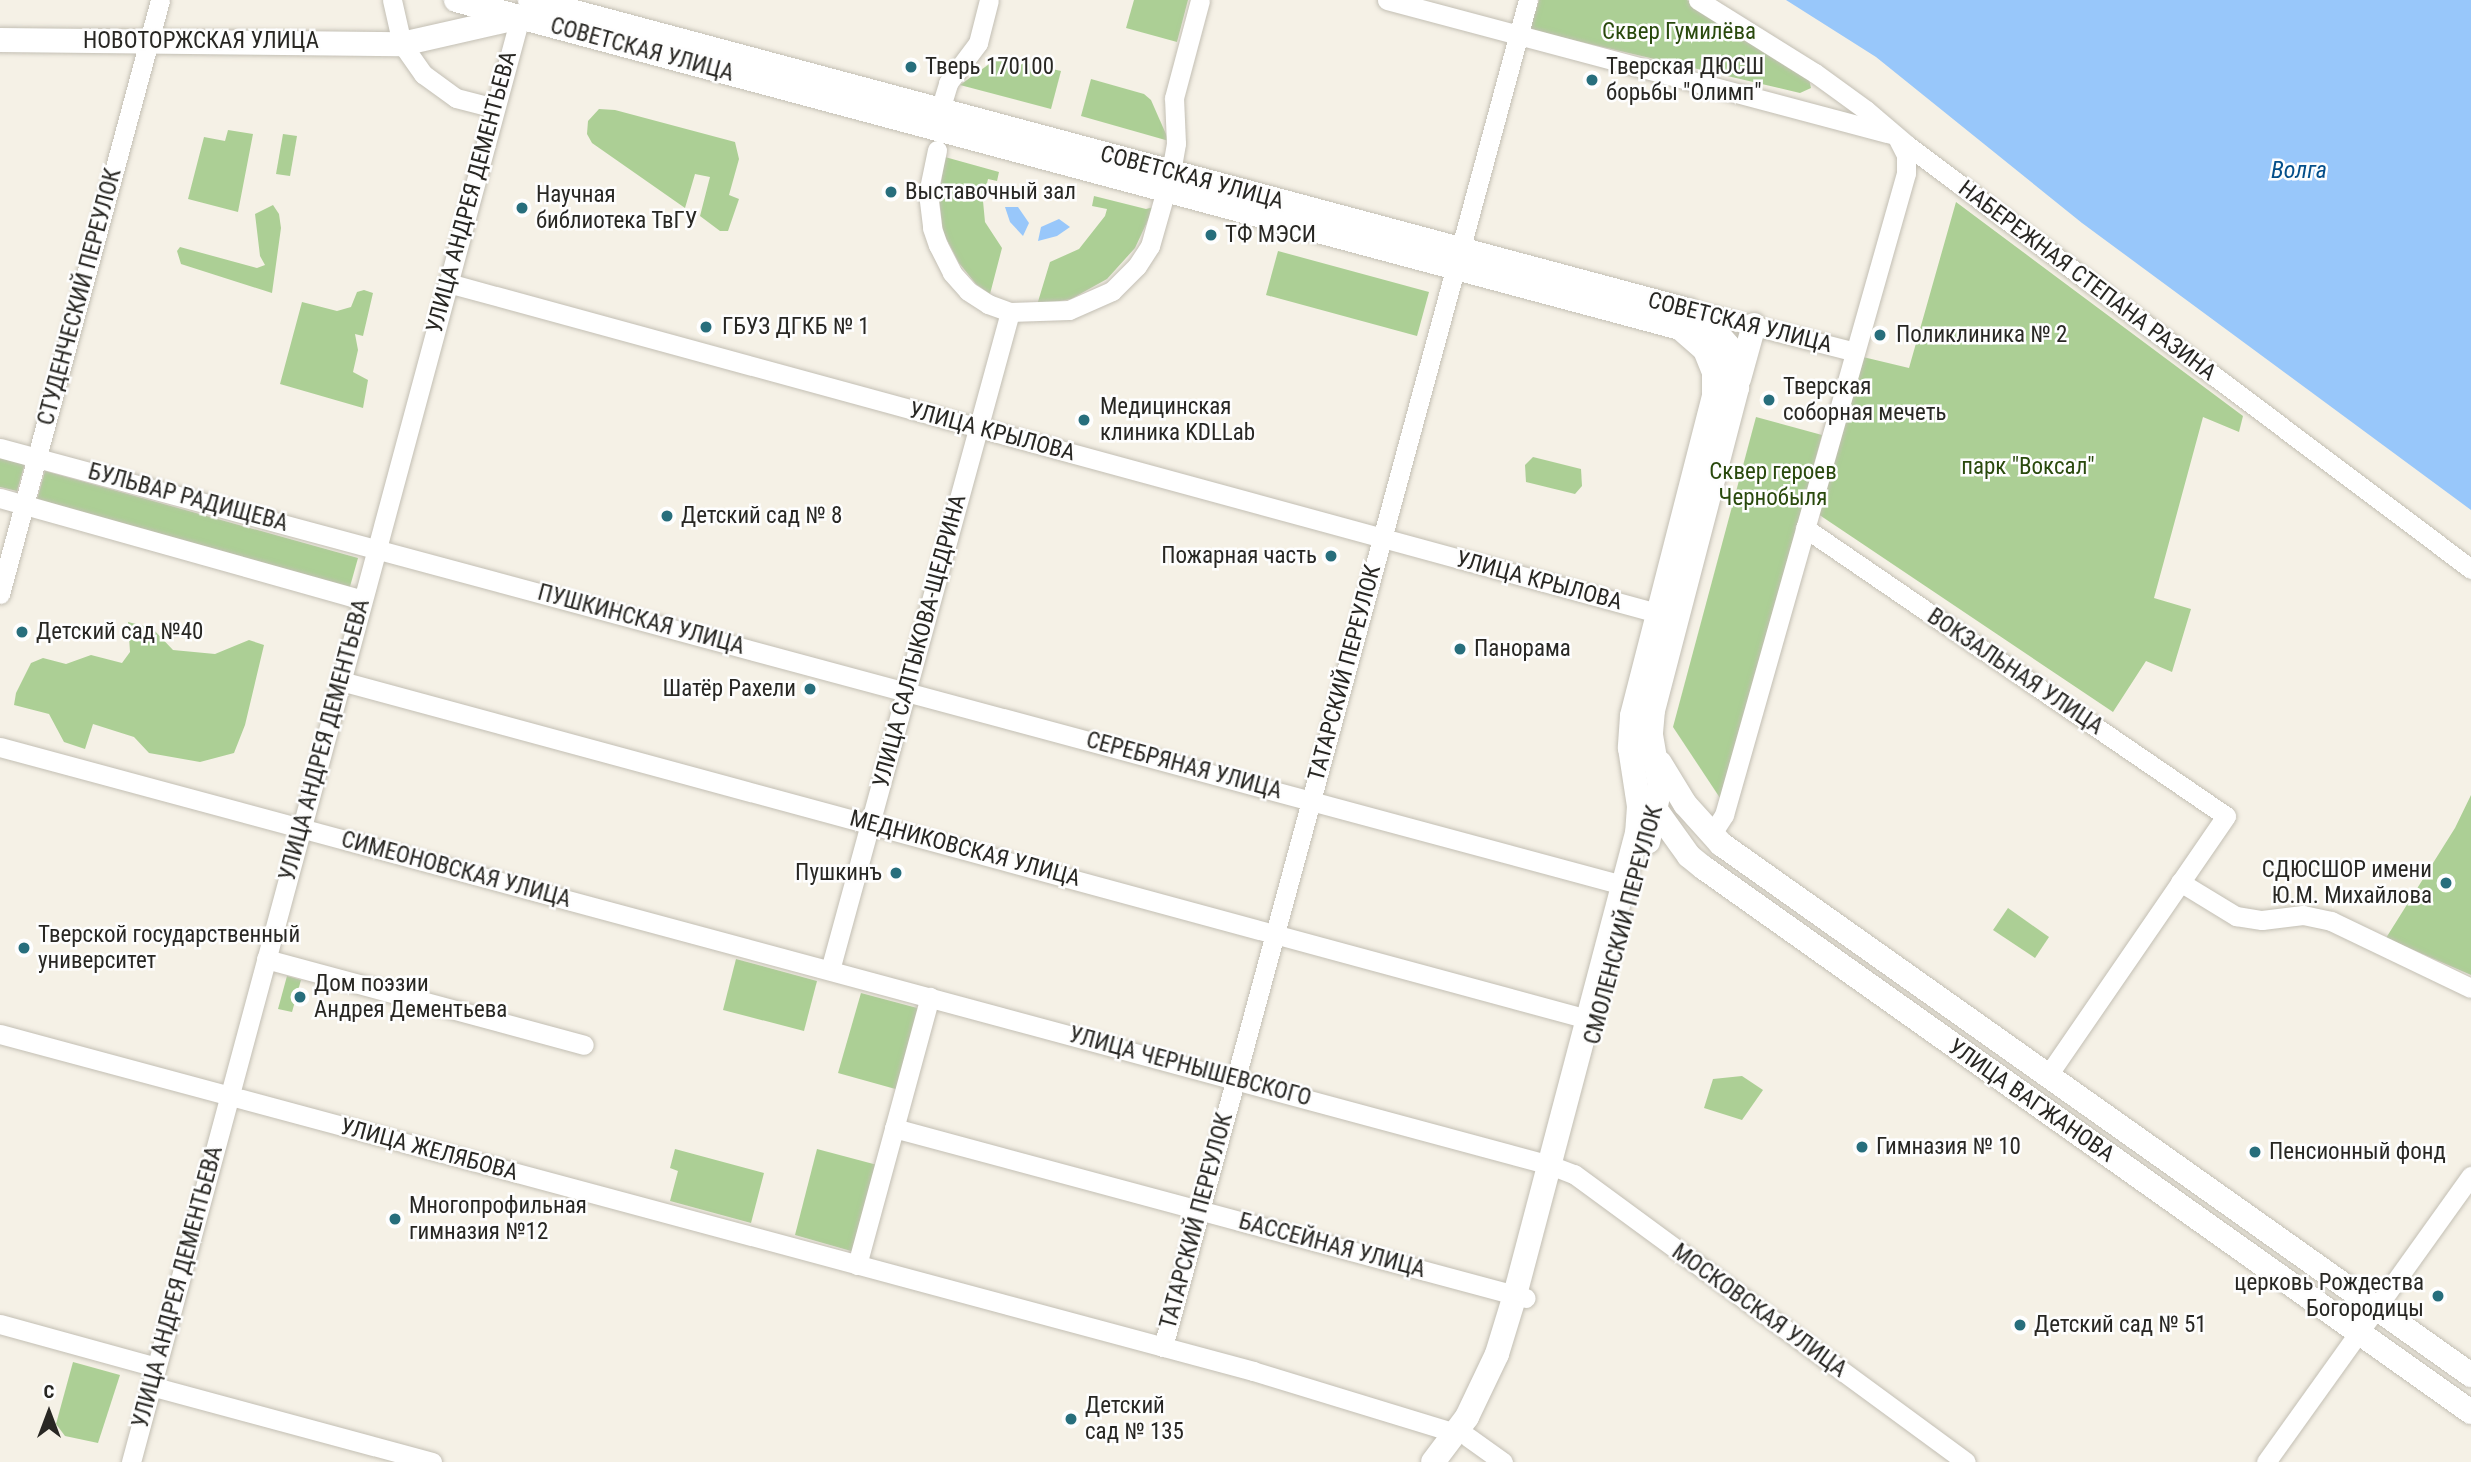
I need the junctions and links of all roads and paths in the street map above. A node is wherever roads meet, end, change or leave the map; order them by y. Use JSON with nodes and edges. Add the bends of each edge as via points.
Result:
{"nodes":[{"id":1,"x":160,"y":0,"type":"edge"},
{"id":2,"x":392,"y":0,"type":"edge"},
{"id":3,"x":989,"y":0,"type":"edge"},
{"id":4,"x":1200,"y":0,"type":"edge"},
{"id":5,"x":1387,"y":0,"type":"edge"},
{"id":6,"x":1528,"y":0,"type":"edge"},
{"id":7,"x":1698,"y":0,"type":"edge"},
{"id":8,"x":471,"y":1,"type":"edge"},
{"id":9,"x":557,"y":3,"type":"edge"},
{"id":10,"x":525,"y":8,"type":"edge"},
{"id":11,"x":1518,"y":35,"type":"junction"},
{"id":12,"x":0,"y":40,"type":"edge"},
{"id":13,"x":149,"y":41,"type":"junction"},
{"id":14,"x":402,"y":44,"type":"junction"},
{"id":15,"x":495,"y":108,"type":"junction"},
{"id":16,"x":941,"y":131,"type":"junction"},
{"id":17,"x":1896,"y":136,"type":"junction"},
{"id":18,"x":1169,"y":181,"type":"junction"},
{"id":19,"x":1457,"y":258,"type":"junction"},
{"id":20,"x":448,"y":283,"type":"junction"},
{"id":21,"x":1010,"y":312,"type":"junction"},
{"id":22,"x":1684,"y":319,"type":"junction"},
{"id":23,"x":1754,"y":325,"type":"junction"},
{"id":24,"x":1855,"y":352,"type":"junction"},
{"id":25,"x":1736,"y":394,"type":"junction"},
{"id":26,"x":978,"y":428,"type":"junction"},
{"id":27,"x":0,"y":448,"type":"edge"},
{"id":28,"x":37,"y":458,"type":"junction"},
{"id":29,"x":0,"y":498,"type":"edge"},
{"id":30,"x":24,"y":505,"type":"junction"},
{"id":31,"x":1805,"y":528,"type":"junction"},
{"id":32,"x":1382,"y":538,"type":"junction"},
{"id":33,"x":377,"y":548,"type":"junction"},
{"id":34,"x":2471,"y":569,"type":"edge"},
{"id":35,"x":0,"y":594,"type":"edge"},
{"id":36,"x":362,"y":600,"type":"junction"},
{"id":37,"x":1655,"y":612,"type":"junction"},
{"id":38,"x":341,"y":681,"type":"junction"},
{"id":39,"x":906,"y":691,"type":"junction"},
{"id":40,"x":0,"y":747,"type":"edge"},
{"id":41,"x":1643,"y":753,"type":"junction"},
{"id":42,"x":1311,"y":801,"type":"junction"},
{"id":43,"x":870,"y":824,"type":"junction"},
{"id":44,"x":301,"y":828,"type":"junction"},
{"id":45,"x":1660,"y":834,"type":"junction"},
{"id":46,"x":1716,"y":839,"type":"junction"},
{"id":47,"x":1689,"y":856,"type":"junction"},
{"id":48,"x":1630,"y":872,"type":"junction"},
{"id":49,"x":2180,"y":882,"type":"junction"},
{"id":50,"x":1275,"y":933,"type":"junction"},
{"id":51,"x":266,"y":959,"type":"junction"},
{"id":52,"x":830,"y":971,"type":"junction"},
{"id":53,"x":2471,"y":988,"type":"edge"},
{"id":54,"x":930,"y":997,"type":"junction"},
{"id":55,"x":1588,"y":1020,"type":"junction"},
{"id":56,"x":0,"y":1034,"type":"edge"},
{"id":57,"x":584,"y":1045,"type":"dead end"},
{"id":58,"x":2048,"y":1075,"type":"junction"},
{"id":59,"x":1235,"y":1080,"type":"junction"},
{"id":60,"x":229,"y":1096,"type":"junction"},
{"id":61,"x":894,"y":1128,"type":"junction"},
{"id":62,"x":1555,"y":1167,"type":"junction"},
{"id":63,"x":2471,"y":1176,"type":"edge"},
{"id":64,"x":1200,"y":1210,"type":"junction"},
{"id":65,"x":857,"y":1265,"type":"junction"},
{"id":66,"x":1521,"y":1297,"type":"junction"},
{"id":67,"x":2377,"y":1308,"type":"junction"},
{"id":68,"x":0,"y":1324,"type":"edge"},
{"id":69,"x":2359,"y":1333,"type":"junction"},
{"id":70,"x":1163,"y":1347,"type":"junction"},
{"id":71,"x":2471,"y":1375,"type":"edge"},
{"id":72,"x":154,"y":1376,"type":"junction"},
{"id":73,"x":2471,"y":1412,"type":"edge"},
{"id":74,"x":1462,"y":1435,"type":"junction"},
{"id":75,"x":131,"y":1462,"type":"edge"},
{"id":76,"x":432,"y":1462,"type":"edge"},
{"id":77,"x":1433,"y":1462,"type":"edge"},
{"id":78,"x":1447,"y":1462,"type":"edge"},
{"id":79,"x":1503,"y":1462,"type":"edge"},
{"id":80,"x":1966,"y":1462,"type":"edge"},
{"id":81,"x":2266,"y":1462,"type":"edge"}],
"edges":[{"from":1,"to":13,"type":"street","name":"СТУДЕНЧЕСКИЙ ПЕРЕУЛОК"},
{"from":2,"to":14,"type":"street"},
{"from":3,"to":16,"type":"street","via":[[978,43],[948,83]]},
{"from":4,"to":18,"type":"street","via":[[1174,98],[1176,144]]},
{"from":5,"to":11,"type":"street"},
{"from":6,"to":11,"type":"street","name":"ТАТАРСКИЙ ПЕРЕУЛОК"},
{"from":7,"to":17,"type":"street","name":"НАБЕРЕЖНАЯ СТЕПАНА РАЗИНА","via":[[1815,73]]},
{"from":8,"to":10,"type":"main road","name":"СОВЕТСКАЯ УЛИЦА"},
{"from":8,"to":14,"type":"main road"},
{"from":9,"to":10,"type":"main road","name":"СОВЕТСКАЯ УЛИЦА"},
{"from":9,"to":16,"type":"main road","name":"СОВЕТСКАЯ УЛИЦА"},
{"from":10,"to":14,"type":"main road","name":"НОВОТОРЖСКАЯ УЛИЦА"},
{"from":10,"to":15,"type":"street","name":"УЛИЦА АНДРЕЯ ДЕМЕНТЬЕВА"},
{"from":10,"to":16,"type":"main road","name":"СОВЕТСКАЯ УЛИЦА"},
{"from":11,"to":17,"type":"street"},
{"from":11,"to":19,"type":"street","name":"ТАТАРСКИЙ ПЕРЕУЛОК"},
{"from":12,"to":13,"type":"main road","name":"НОВОТОРЖСКАЯ УЛИЦА"},
{"from":13,"to":14,"type":"main road","name":"НОВОТОРЖСКАЯ УЛИЦА"},
{"from":13,"to":28,"type":"street","name":"СТУДЕНЧЕСКИЙ ПЕРЕУЛОК"},
{"from":14,"to":15,"type":"street","via":[[418,68],[442,90]]},
{"from":15,"to":20,"type":"street","name":"УЛИЦА АНДРЕЯ ДЕМЕНТЬЕВА"},
{"from":16,"to":18,"type":"main road","name":"СОВЕТСКАЯ УЛИЦА","via":[[1137,183]]},
{"from":16,"to":18,"type":"main road","name":"СОВЕТСКАЯ УЛИЦА","via":[[979,120]]},
{"from":16,"to":21,"type":"street","via":[[928,202],[938,245],[952,273],[968,290]]},
{"from":17,"to":24,"type":"street","via":[[1905,151],[1907,169]]},
{"from":17,"to":34,"type":"street","name":"НАБЕРЕЖНАЯ СТЕПАНА РАЗИНА"},
{"from":18,"to":19,"type":"main road","name":"СОВЕТСКАЯ УЛИЦА"},
{"from":18,"to":21,"type":"street","via":[[1150,246],[1112,290],[1069,310]]},
{"from":19,"to":22,"type":"main road","name":"СОВЕТСКАЯ УЛИЦА"},
{"from":19,"to":32,"type":"street","name":"ТАТАРСКИЙ ПЕРЕУЛОК"},
{"from":20,"to":26,"type":"street","name":"УЛИЦА КРЫЛОВА"},
{"from":20,"to":33,"type":"street","name":"УЛИЦА АНДРЕЯ ДЕМЕНТЬЕВА"},
{"from":21,"to":26,"type":"street","name":"УЛИЦА САЛТЫКОВА-ЩЕДРИНА"},
{"from":22,"to":23,"type":"street","name":"СОВЕТСКАЯ УЛИЦА"},
{"from":22,"to":25,"type":"main road","name":"СМОЛЕНСКИЙ ПЕРЕУЛОК","via":[[1709,322],[1725,340],[1735,363]]},
{"from":22,"to":37,"type":"main road","name":"СМОЛЕНСКИЙ ПЕРЕУЛОК","via":[[1708,354],[1715,391]]},
{"from":23,"to":24,"type":"street","name":"СОВЕТСКАЯ УЛИЦА"},
{"from":23,"to":25,"type":"main road"},
{"from":24,"to":31,"type":"street"},
{"from":25,"to":41,"type":"main road","name":"СМОЛЕНСКИЙ ПЕРЕУЛОК"},
{"from":26,"to":32,"type":"street","name":"УЛИЦА КРЫЛОВА"},
{"from":26,"to":39,"type":"street","name":"УЛИЦА САЛТЫКОВА-ЩЕДРИНА"},
{"from":27,"to":28,"type":"street","name":"БУЛЬВАР РАДИЩЕВА"},
{"from":28,"to":30,"type":"street","name":"СТУДЕНЧЕСКИЙ ПЕРЕУЛОК"},
{"from":28,"to":33,"type":"street","name":"БУЛЬВАР РАДИЩЕВА"},
{"from":29,"to":30,"type":"street"},
{"from":30,"to":35,"type":"street","name":"СТУДЕНЧЕСКИЙ ПЕРЕУЛОК"},
{"from":30,"to":36,"type":"street"},
{"from":31,"to":46,"type":"street"},
{"from":31,"to":49,"type":"street","name":"ВОКЗАЛЬНАЯ УЛИЦА","via":[[2225,816]]},
{"from":32,"to":37,"type":"street","name":"УЛИЦА КРЫЛОВА"},
{"from":32,"to":42,"type":"street","name":"ТАТАРСКИЙ ПЕРЕУЛОК"},
{"from":33,"to":36,"type":"street","name":"УЛИЦА АНДРЕЯ ДЕМЕНТЬЕВА"},
{"from":33,"to":39,"type":"street","name":"ПУШКИНСКАЯ УЛИЦА"},
{"from":36,"to":38,"type":"street","name":"УЛИЦА АНДРЕЯ ДЕМЕНТЬЕВА"},
{"from":37,"to":41,"type":"main road","name":"СМОЛЕНСКИЙ ПЕРЕУЛОК","via":[[1632,716]]},
{"from":38,"to":43,"type":"street","name":"МЕДНИКОВСКАЯ УЛИЦА"},
{"from":38,"to":44,"type":"street","name":"УЛИЦА АНДРЕЯ ДЕМЕНТЬЕВА"},
{"from":39,"to":42,"type":"street","name":"СЕРЕБРЯНАЯ УЛИЦА"},
{"from":39,"to":43,"type":"street","name":"УЛИЦА САЛТЫКОВА-ЩЕДРИНА"},
{"from":40,"to":44,"type":"street","name":"СИМЕОНОВСКАЯ УЛИЦА"},
{"from":41,"to":45,"type":"main road","name":"УЛИЦА ВАГЖАНОВА","via":[[1640,781],[1656,810]]},
{"from":41,"to":46,"type":"main road","name":"УЛИЦА ВАГЖАНОВА"},
{"from":41,"to":48,"type":"main road","name":"СМОЛЕНСКИЙ ПЕРЕУЛОК"},
{"from":42,"to":48,"type":"street","name":"СЕРЕБРЯНАЯ УЛИЦА","via":[[1489,849]]},
{"from":42,"to":50,"type":"street","name":"ТАТАРСКИЙ ПЕРЕУЛОК"},
{"from":43,"to":50,"type":"street","name":"МЕДНИКОВСКАЯ УЛИЦА"},
{"from":43,"to":52,"type":"street","name":"УЛИЦА САЛТЫКОВА-ЩЕДРИНА"},
{"from":44,"to":51,"type":"street","name":"УЛИЦА АНДРЕЯ ДЕМЕНТЬЕВА"},
{"from":44,"to":52,"type":"street","name":"СИМЕОНОВСКАЯ УЛИЦА"},
{"from":45,"to":46,"type":"main road"},
{"from":45,"to":47,"type":"main road","name":"УЛИЦА ВАГЖАНОВА"},
{"from":45,"to":48,"type":"main road","name":"СМОЛЕНСКИЙ ПЕРЕУЛОК"},
{"from":46,"to":58,"type":"main road","name":"УЛИЦА ВАГЖАНОВА"},
{"from":47,"to":48,"type":"main road","via":[[1665,853]]},
{"from":47,"to":69,"type":"main road","name":"УЛИЦА ВАГЖАНОВА"},
{"from":48,"to":55,"type":"main road","name":"СМОЛЕНСКИЙ ПЕРЕУЛОК"},
{"from":48,"to":62,"type":"main road","name":"СМОЛЕНСКИЙ ПЕРЕУЛОК"},
{"from":49,"to":53,"type":"street","via":[[2236,916],[2262,920],[2298,915],[2330,921]]},
{"from":49,"to":58,"type":"street"},
{"from":50,"to":55,"type":"street","name":"МЕДНИКОВСКАЯ УЛИЦА"},
{"from":50,"to":59,"type":"street","name":"ТАТАРСКИЙ ПЕРЕУЛОК"},
{"from":51,"to":57,"type":"street"},
{"from":51,"to":60,"type":"street","name":"УЛИЦА АНДРЕЯ ДЕМЕНТЬЕВА"},
{"from":52,"to":54,"type":"street","name":"УЛИЦА ЧЕРНЫШЕВСКОГО"},
{"from":54,"to":59,"type":"street","name":"УЛИЦА ЧЕРНЫШЕВСКОГО"},
{"from":54,"to":61,"type":"street"},
{"from":55,"to":62,"type":"main road","name":"СМОЛЕНСКИЙ ПЕРЕУЛОК"},
{"from":56,"to":60,"type":"street","name":"УЛИЦА ЖЕЛЯБОВА"},
{"from":58,"to":67,"type":"main road","name":"УЛИЦА ВАГЖАНОВА"},
{"from":59,"to":62,"type":"street","name":"УЛИЦА ЧЕРНЫШЕВСКОГО"},
{"from":59,"to":64,"type":"street","name":"ТАТАРСКИЙ ПЕРЕУЛОК"},
{"from":60,"to":65,"type":"street","name":"УЛИЦА ЖЕЛЯБОВА"},
{"from":60,"to":72,"type":"street","name":"УЛИЦА АНДРЕЯ ДЕМЕНТЬЕВА"},
{"from":61,"to":64,"type":"street","name":"БАССЕЙНАЯ УЛИЦА"},
{"from":61,"to":65,"type":"street"},
{"from":62,"to":66,"type":"main road","name":"СМОЛЕНСКИЙ ПЕРЕУЛОК"},
{"from":62,"to":80,"type":"street","name":"МОСКОВСКАЯ УЛИЦА","via":[[1574,1174]]},
{"from":63,"to":67,"type":"street"},
{"from":64,"to":66,"type":"street","name":"БАССЕЙНАЯ УЛИЦА"},
{"from":64,"to":70,"type":"street","name":"ТАТАРСКИЙ ПЕРЕУЛОК"},
{"from":65,"to":70,"type":"street","name":"УЛИЦА ЖЕЛЯБОВА"},
{"from":66,"to":74,"type":"main road","name":"СМОЛЕНСКИЙ ПЕРЕУЛОК"},
{"from":67,"to":69,"type":"street"},
{"from":67,"to":71,"type":"main road","name":"УЛИЦА ВАГЖАНОВА"},
{"from":68,"to":72,"type":"street"},
{"from":69,"to":73,"type":"main road","name":"УЛИЦА ВАГЖАНОВА"},
{"from":69,"to":81,"type":"street"},
{"from":70,"to":74,"type":"street","name":"УЛИЦА ЖЕЛЯБОВА"},
{"from":72,"to":75,"type":"street","name":"УЛИЦА АНДРЕЯ ДЕМЕНТЬЕВА"},
{"from":72,"to":76,"type":"street"},
{"from":74,"to":77,"type":"main road","name":"СМОЛЕНСКИЙ ПЕРЕУЛОК"},
{"from":74,"to":78,"type":"main road","name":"СМОЛЕНСКИЙ ПЕРЕУЛОК"},
{"from":74,"to":79,"type":"street","name":"УЛИЦА ЖЕЛЯБОВА"}]}
